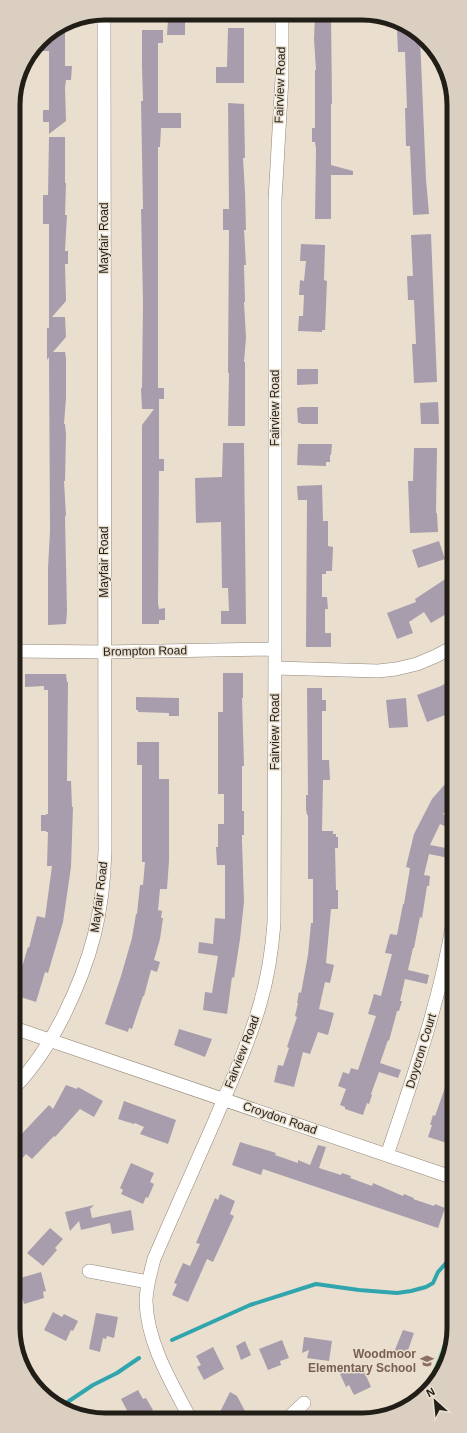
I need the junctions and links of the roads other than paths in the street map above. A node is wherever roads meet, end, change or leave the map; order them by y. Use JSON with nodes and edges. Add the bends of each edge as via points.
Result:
{"nodes":[{"id":1,"x":104,"y":20,"type":"edge"},
{"id":2,"x":282,"y":20,"type":"edge"},
{"id":3,"x":275,"y":650,"type":"junction"},
{"id":4,"x":447,"y":650,"type":"edge"},
{"id":5,"x":20,"y":651,"type":"edge"},
{"id":6,"x":104,"y":652,"type":"junction"},
{"id":7,"x":275,"y":668,"type":"junction"},
{"id":8,"x":447,"y":950,"type":"edge"},
{"id":9,"x":20,"y":1030,"type":"edge"},
{"id":10,"x":51,"y":1041,"type":"junction"},
{"id":11,"x":20,"y":1081,"type":"edge"},
{"id":12,"x":224,"y":1099,"type":"junction"},
{"id":13,"x":386,"y":1155,"type":"junction"},
{"id":14,"x":447,"y":1176,"type":"edge"},
{"id":15,"x":89,"y":1271,"type":"dead end"},
{"id":16,"x":148,"y":1282,"type":"junction"},
{"id":17,"x":304,"y":1403,"type":"dead end"},
{"id":18,"x":187,"y":1413,"type":"edge"},
{"id":19,"x":293,"y":1413,"type":"edge"}],
"edges":[{"from":1,"to":6,"type":"street","name":"Mayfair Road"},
{"from":2,"to":3,"type":"street","name":"Fairview Road","via":[[282,78],[275,200]]},
{"from":3,"to":6,"type":"street","name":"Brompton Road"},
{"from":3,"to":7,"type":"street","name":"Fairview Road"},
{"from":4,"to":7,"type":"street","via":[[417,664],[396,669]]},
{"from":5,"to":6,"type":"street","name":"Brompton Road"},
{"from":6,"to":10,"type":"street","name":"Mayfair Road","via":[[104,883],[97,925],[87,961],[76,991]]},
{"from":7,"to":12,"type":"street","name":"Fairview Road","via":[[275,882],[272,947],[260,1004]]},
{"from":8,"to":13,"type":"street","name":"Doycron Court","via":[[420,1058]]},
{"from":9,"to":10,"type":"street","name":"Croydon Road"},
{"from":10,"to":11,"type":"street","name":"Mayfair Road"},
{"from":10,"to":12,"type":"street","name":"Croydon Road"},
{"from":12,"to":13,"type":"street","name":"Croydon Road"},
{"from":12,"to":16,"type":"street","name":"Fairview Road","via":[[154,1259]]},
{"from":13,"to":14,"type":"street","name":"Croydon Road"},
{"from":15,"to":16,"type":"street"},
{"from":16,"to":18,"type":"street","name":"Fairview Road","via":[[146,1300],[153,1340]]},
{"from":17,"to":19,"type":"street"}]}
